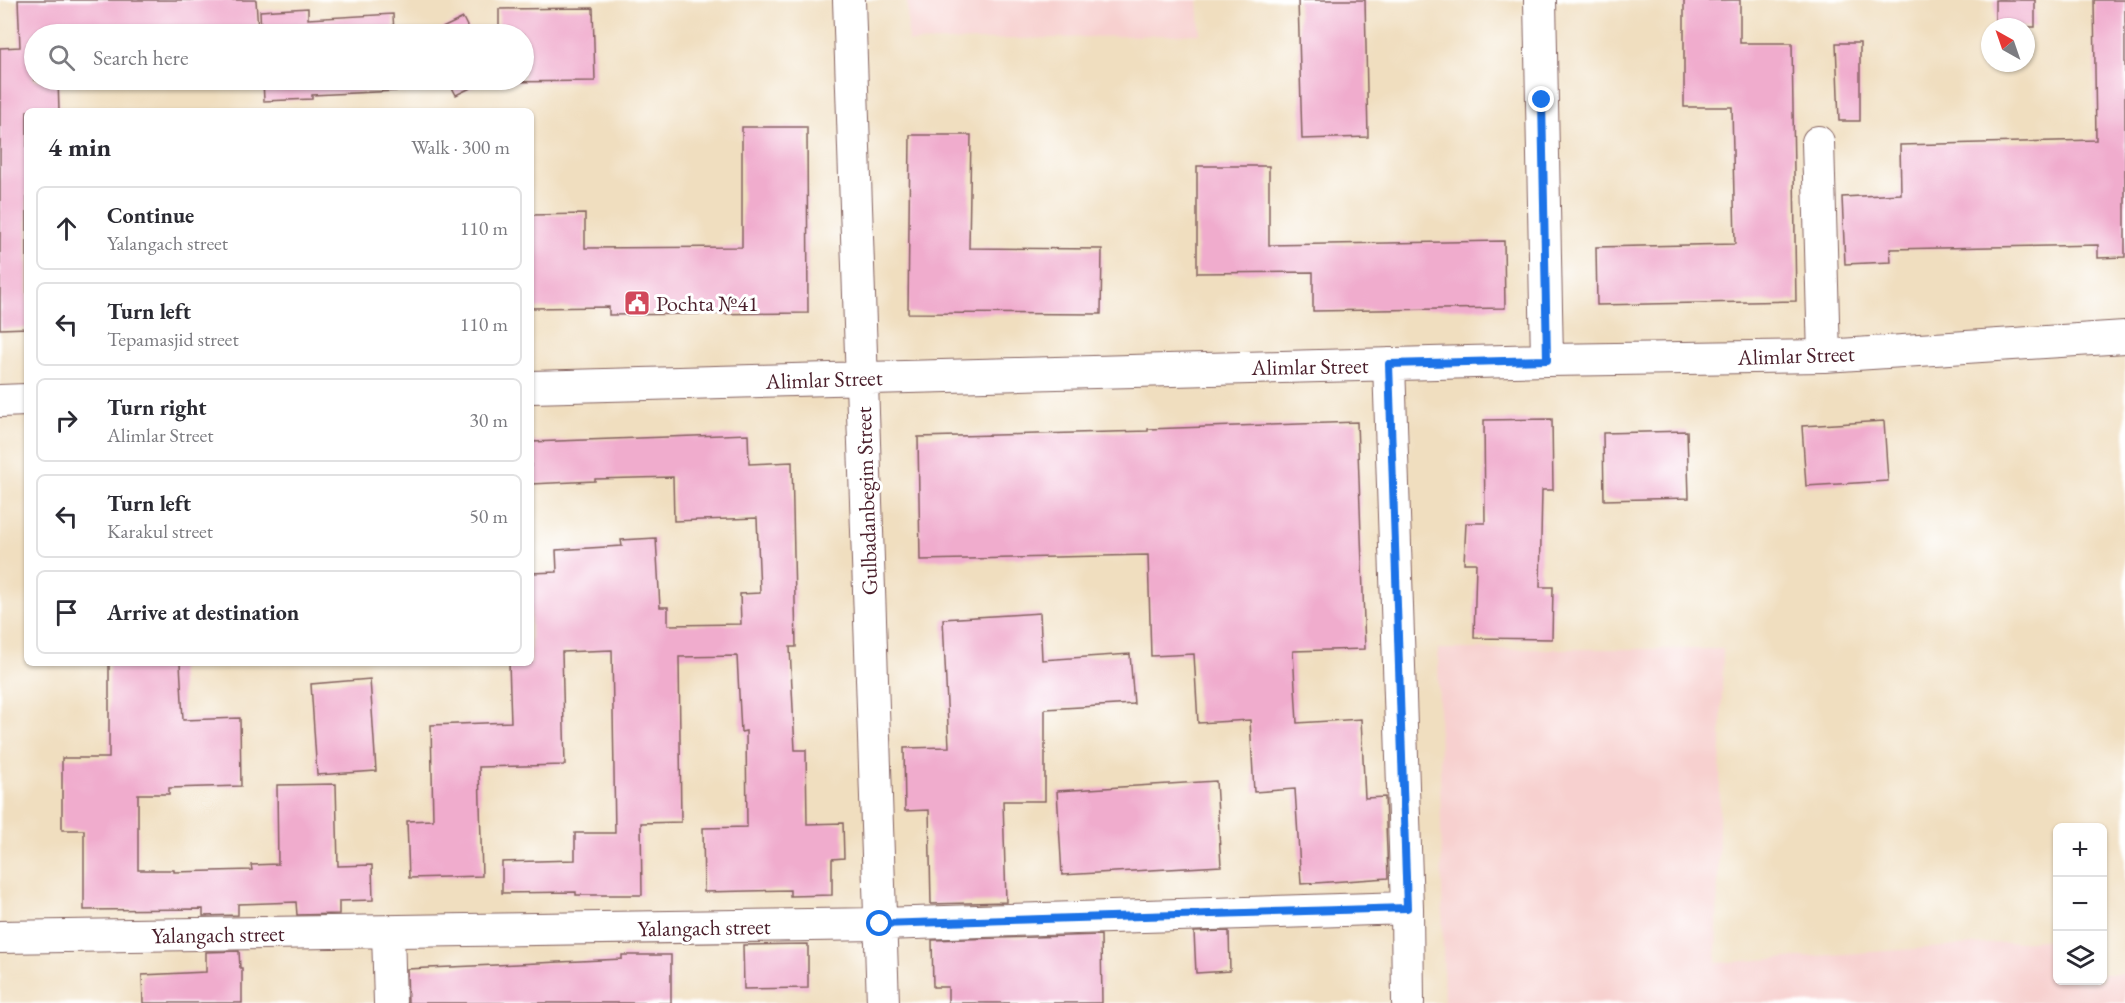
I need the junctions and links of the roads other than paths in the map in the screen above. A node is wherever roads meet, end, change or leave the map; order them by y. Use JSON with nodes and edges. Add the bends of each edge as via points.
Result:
{"nodes":[{"id":1,"x":849,"y":0,"type":"edge"},
{"id":2,"x":1540,"y":0,"type":"edge"},
{"id":3,"x":1818,"y":142,"type":"dead end"},
{"id":4,"x":2125,"y":337,"type":"edge"},
{"id":5,"x":1824,"y":356,"type":"junction"},
{"id":6,"x":1547,"y":360,"type":"junction"},
{"id":7,"x":1389,"y":364,"type":"junction"},
{"id":8,"x":862,"y":378,"type":"junction"},
{"id":9,"x":534,"y":387,"type":"edge"},
{"id":10,"x":24,"y":400,"type":"edge"},
{"id":11,"x":0,"y":401,"type":"edge"},
{"id":12,"x":1407,"y":908,"type":"junction"},
{"id":13,"x":880,"y":924,"type":"junction"},
{"id":14,"x":388,"y":932,"type":"junction"},
{"id":15,"x":0,"y":937,"type":"edge"},
{"id":16,"x":390,"y":1003,"type":"edge"},
{"id":17,"x":883,"y":1003,"type":"edge"},
{"id":18,"x":1408,"y":1003,"type":"edge"}],
"edges":[{"from":1,"to":8,"type":"street","name":"Gulbadanbegim Street"},
{"from":2,"to":6,"type":"street"},
{"from":3,"to":5,"type":"street"},
{"from":4,"to":5,"type":"street","name":"Аlimlar Street"},
{"from":5,"to":6,"type":"street","name":"Аlimlar Street"},
{"from":6,"to":7,"type":"street","name":"Аlimlar Street"},
{"from":7,"to":8,"type":"street","name":"Аlimlar Street"},
{"from":7,"to":12,"type":"street"},
{"from":8,"to":9,"type":"street","name":"Аlimlar Street"},
{"from":8,"to":13,"type":"street","name":"Gulbadanbegim Street"},
{"from":10,"to":11,"type":"street"},
{"from":12,"to":13,"type":"street","name":"Yalangach street"},
{"from":12,"to":18,"type":"street"},
{"from":13,"to":14,"type":"street","name":"Yalangach street"},
{"from":13,"to":17,"type":"street","name":"Gulbadanbegim Street"},
{"from":14,"to":15,"type":"street","name":"Yalangach street"},
{"from":14,"to":16,"type":"street"}]}
